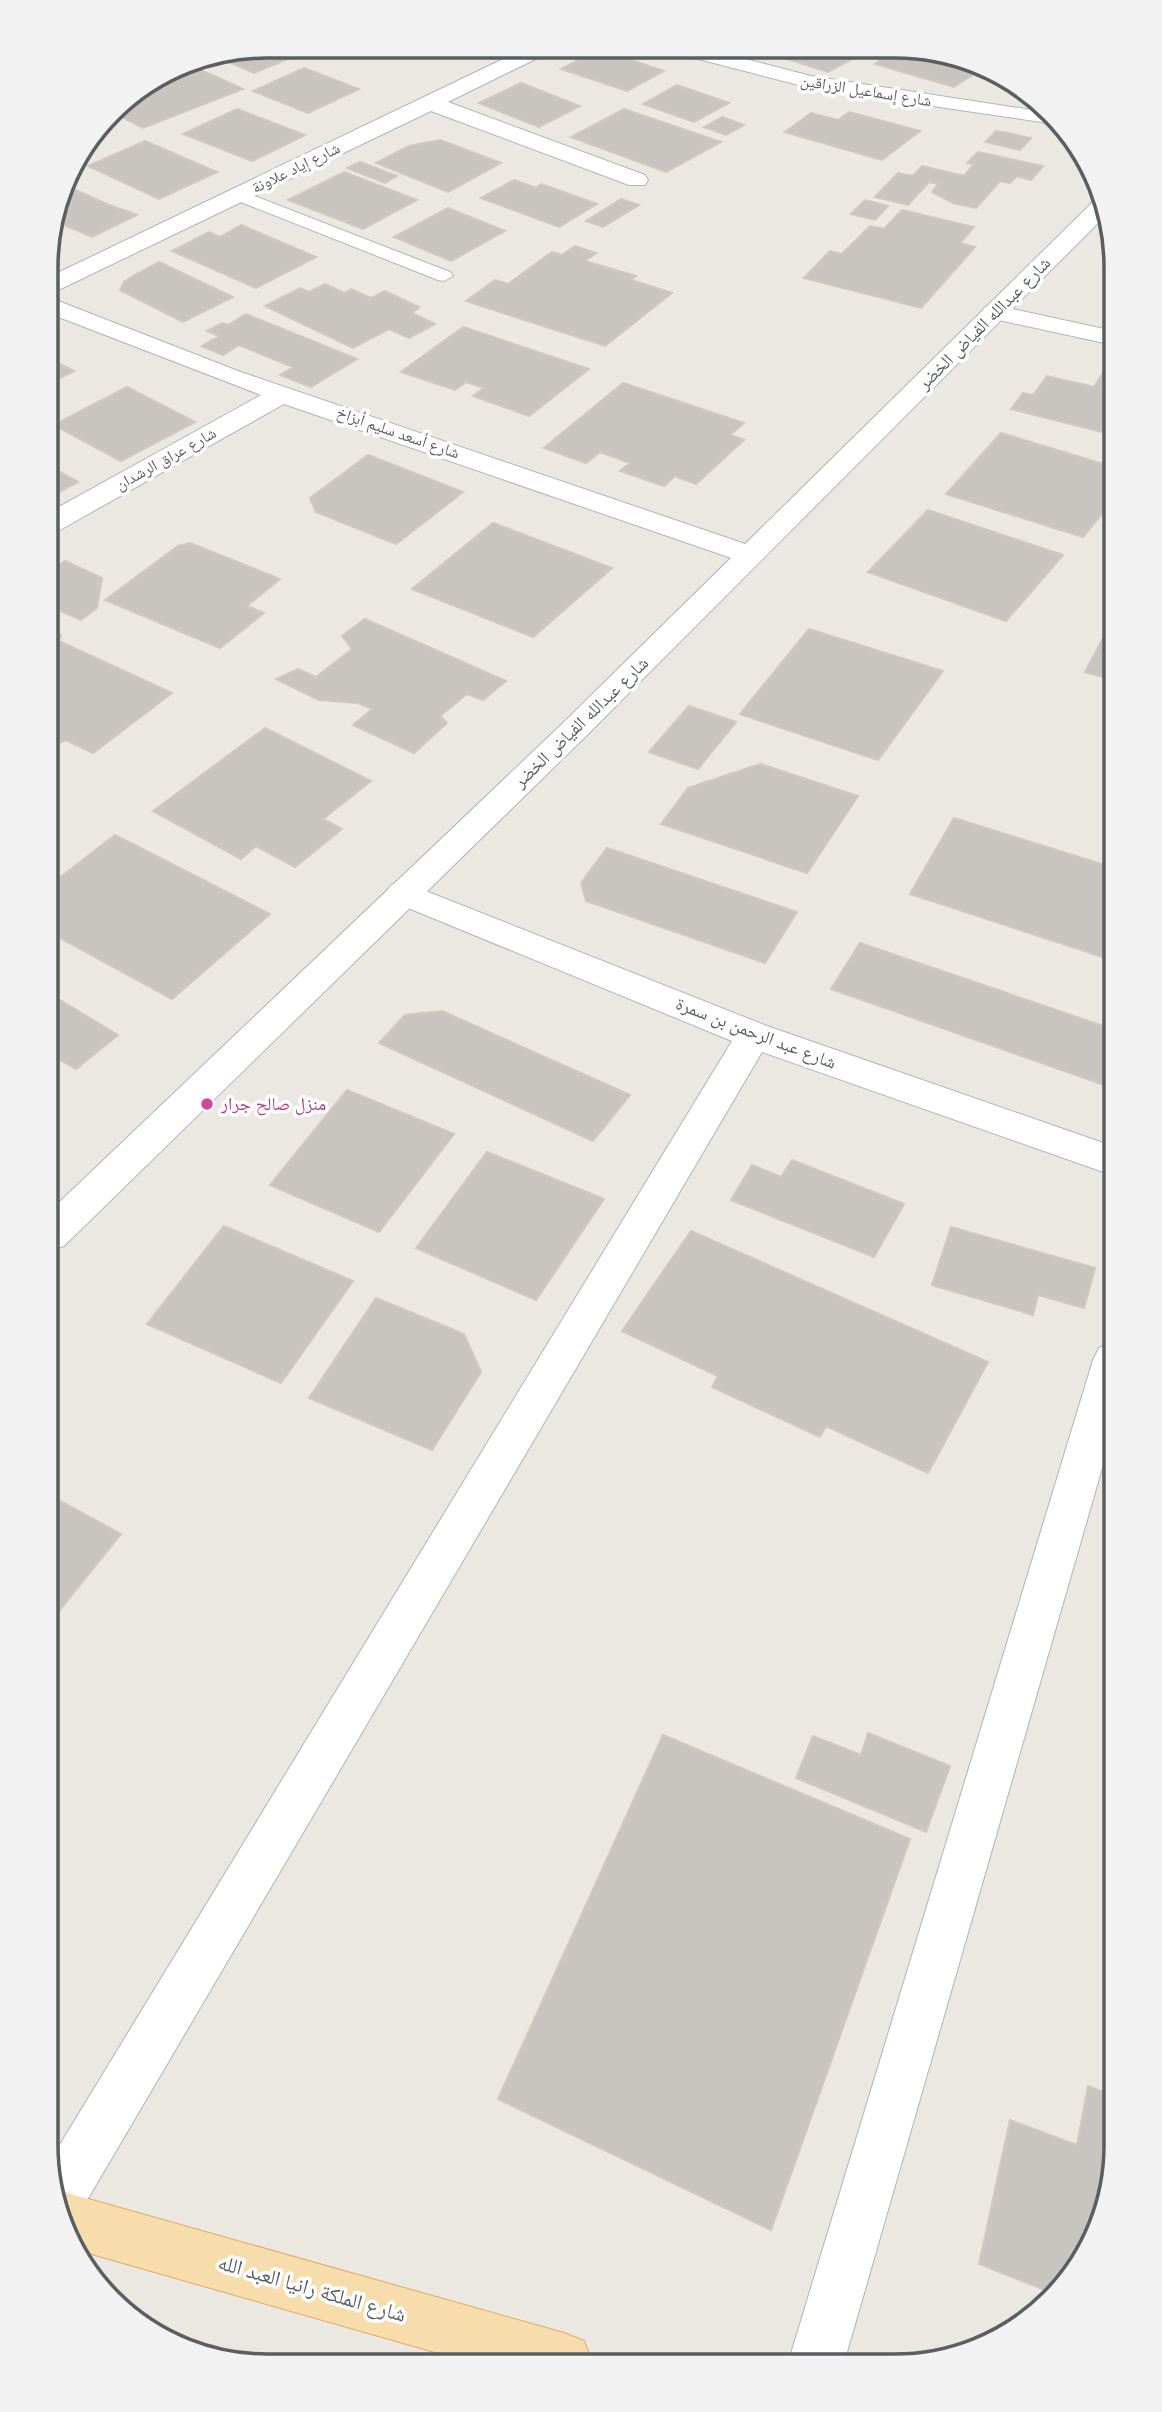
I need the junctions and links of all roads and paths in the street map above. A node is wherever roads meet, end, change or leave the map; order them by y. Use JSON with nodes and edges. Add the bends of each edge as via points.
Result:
{"nodes":[{"id":1,"x":522,"y":58,"type":"edge"},
{"id":2,"x":717,"y":58,"type":"edge"},
{"id":3,"x":430,"y":103,"type":"junction"},
{"id":4,"x":1041,"y":118,"type":"edge"},
{"id":5,"x":637,"y":180,"type":"dead end"},
{"id":6,"x":239,"y":195,"type":"junction"},
{"id":7,"x":1096,"y":211,"type":"edge"},
{"id":8,"x":444,"y":275,"type":"dead end"},
{"id":9,"x":58,"y":283,"type":"edge"},
{"id":10,"x":58,"y":308,"type":"edge"},
{"id":11,"x":993,"y":312,"type":"junction"},
{"id":12,"x":1104,"y":336,"type":"edge"},
{"id":13,"x":284,"y":393,"type":"junction"},
{"id":14,"x":58,"y":519,"type":"edge"},
{"id":15,"x":750,"y":555,"type":"junction"},
{"id":16,"x":403,"y":893,"type":"junction"},
{"id":17,"x":754,"y":1035,"type":"junction"},
{"id":18,"x":1104,"y":1158,"type":"edge"},
{"id":19,"x":58,"y":1227,"type":"edge"},
{"id":20,"x":1104,"y":1390,"type":"edge"},
{"id":21,"x":63,"y":2190,"type":"edge"},
{"id":22,"x":73,"y":2222,"type":"edge"},
{"id":23,"x":539,"y":2354,"type":"edge"},
{"id":24,"x":819,"y":2354,"type":"edge"}],
"edges":[{"from":1,"to":3,"type":"street","name":"شارع إياد علاونة"},
{"from":2,"to":4,"type":"street","name":"شارع إسماعيل الزراقين","via":[[810,82]]},
{"from":3,"to":5,"type":"street"},
{"from":3,"to":6,"type":"street","name":"شارع إياد علاونة"},
{"from":6,"to":8,"type":"lane"},
{"from":6,"to":9,"type":"street","name":"شارع إياد علاونة"},
{"from":7,"to":11,"type":"street","name":"شارع عبدالله الفياض الخضر"},
{"from":10,"to":13,"type":"street","name":"شارع أسعد سليم أبزاخ"},
{"from":11,"to":12,"type":"street"},
{"from":11,"to":15,"type":"street","name":"شارع عبدالله الفياض الخضر"},
{"from":13,"to":14,"type":"street","name":"شارع عراق الرشدان"},
{"from":13,"to":15,"type":"street","name":"شارع أسعد سليم أبزاخ"},
{"from":15,"to":16,"type":"street","name":"شارع عبدالله الفياض الخضر"},
{"from":16,"to":17,"type":"street","name":"شارع عبد الرحمن بن سمرة"},
{"from":16,"to":19,"type":"street","name":"شارع عبدالله الفياض الخضر"},
{"from":17,"to":18,"type":"street","name":"شارع عبد الرحمن بن سمرة"},
{"from":17,"to":21,"type":"street"},
{"from":20,"to":24,"type":"street"},
{"from":22,"to":23,"type":"main road","name":"شارع الملكة رانيا العبد الله"}]}
